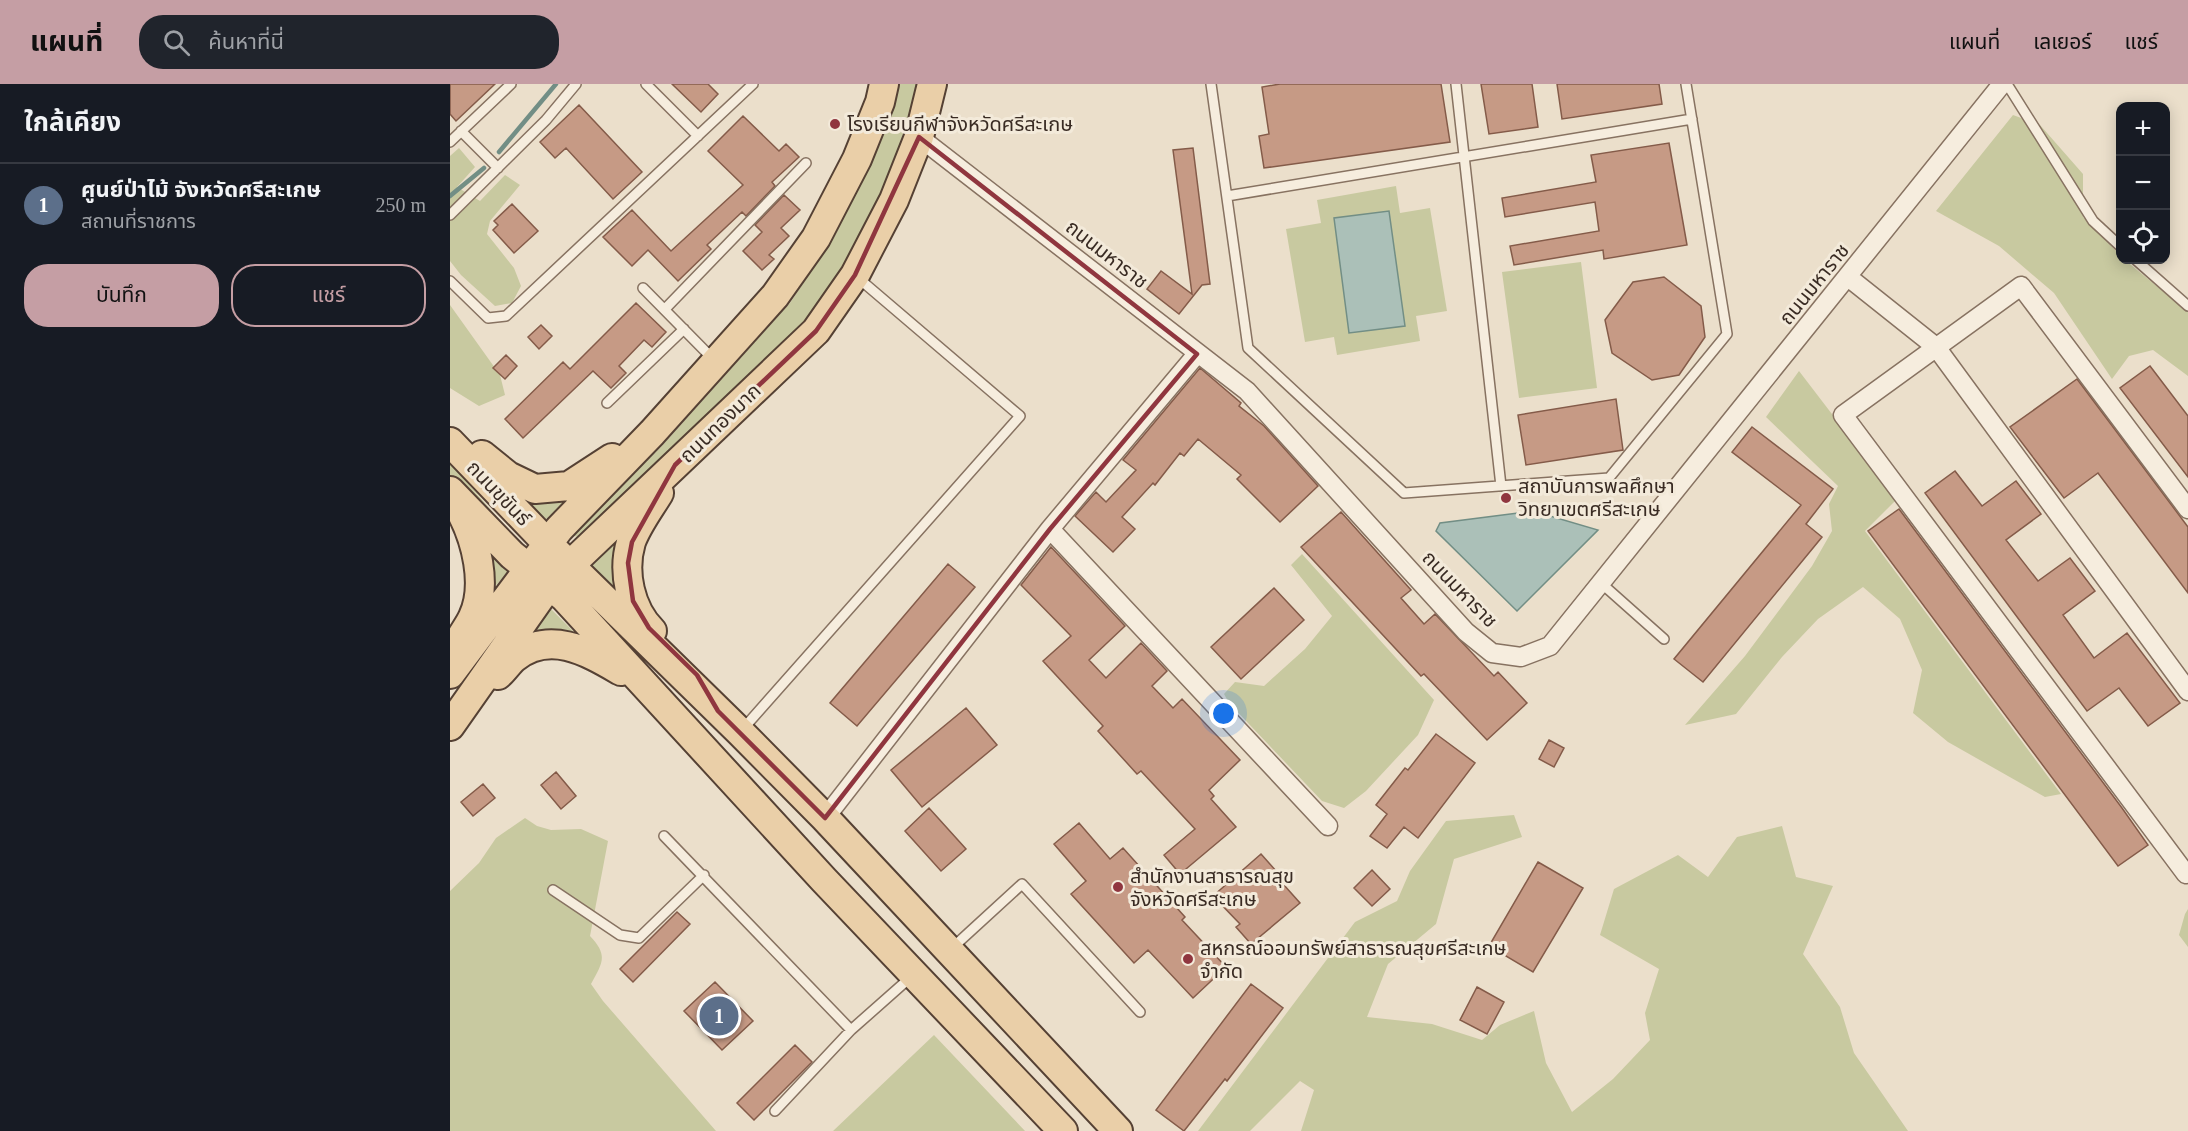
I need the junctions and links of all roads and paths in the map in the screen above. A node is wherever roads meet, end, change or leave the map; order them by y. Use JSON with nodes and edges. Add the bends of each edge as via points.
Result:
{"nodes":[{"id":1,"x":512,"y":84,"type":"edge"},
{"id":2,"x":576,"y":84,"type":"edge"},
{"id":3,"x":646,"y":84,"type":"edge"},
{"id":4,"x":753,"y":84,"type":"edge"},
{"id":5,"x":884,"y":84,"type":"edge"},
{"id":6,"x":932,"y":84,"type":"edge"},
{"id":7,"x":1211,"y":84,"type":"edge"},
{"id":8,"x":1456,"y":84,"type":"edge"},
{"id":9,"x":1686,"y":84,"type":"edge"},
{"id":10,"x":2000,"y":85,"type":"edge"},
{"id":11,"x":1692,"y":119,"type":"junction"},
{"id":12,"x":461,"y":131,"type":"junction"},
{"id":13,"x":698,"y":136,"type":"junction"},
{"id":14,"x":920,"y":137,"type":"junction"},
{"id":15,"x":450,"y":142,"type":"edge"},
{"id":16,"x":1464,"y":158,"type":"junction"},
{"id":17,"x":806,"y":163,"type":"dead end"},
{"id":18,"x":498,"y":168,"type":"junction"},
{"id":19,"x":1227,"y":196,"type":"junction"},
{"id":20,"x":450,"y":215,"type":"edge"},
{"id":21,"x":2116,"y":242,"type":"edge"},
{"id":22,"x":2141,"y":264,"type":"edge"},
{"id":23,"x":855,"y":275,"type":"junction"},
{"id":24,"x":1848,"y":277,"type":"junction"},
{"id":25,"x":450,"y":281,"type":"edge"},
{"id":26,"x":643,"y":288,"type":"dead end"},
{"id":27,"x":2188,"y":306,"type":"edge"},
{"id":28,"x":665,"y":309,"type":"junction"},
{"id":29,"x":684,"y":329,"type":"junction"},
{"id":30,"x":1936,"y":347,"type":"junction"},
{"id":31,"x":1197,"y":354,"type":"junction"},
{"id":32,"x":716,"y":362,"type":"junction"},
{"id":33,"x":607,"y":403,"type":"dead end"},
{"id":34,"x":450,"y":424,"type":"edge"},
{"id":35,"x":652,"y":433,"type":"junction"},
{"id":36,"x":450,"y":442,"type":"edge"},
{"id":37,"x":675,"y":465,"type":"junction"},
{"id":38,"x":1501,"y":486,"type":"junction"},
{"id":39,"x":450,"y":492,"type":"edge"},
{"id":40,"x":2188,"y":509,"type":"edge"},
{"id":41,"x":1050,"y":529,"type":"junction"},
{"id":42,"x":548,"y":544,"type":"junction"},
{"id":43,"x":569,"y":565,"type":"junction"},
{"id":44,"x":539,"y":577,"type":"junction"},
{"id":45,"x":1601,"y":583,"type":"junction"},
{"id":46,"x":1664,"y":639,"type":"dead end"},
{"id":47,"x":450,"y":656,"type":"edge"},
{"id":48,"x":450,"y":674,"type":"edge"},
{"id":49,"x":646,"y":686,"type":"junction"},
{"id":50,"x":2188,"y":691,"type":"edge"},
{"id":51,"x":471,"y":696,"type":"junction"},
{"id":52,"x":718,"y":711,"type":"junction"},
{"id":53,"x":450,"y":726,"type":"edge"},
{"id":54,"x":740,"y":732,"type":"junction"},
{"id":55,"x":825,"y":818,"type":"junction"},
{"id":56,"x":1328,"y":826,"type":"dead end"},
{"id":57,"x":664,"y":836,"type":"dead end"},
{"id":58,"x":2188,"y":871,"type":"edge"},
{"id":59,"x":704,"y":875,"type":"junction"},
{"id":60,"x":553,"y":890,"type":"dead end"},
{"id":61,"x":949,"y":951,"type":"junction"},
{"id":62,"x":914,"y":975,"type":"junction"},
{"id":63,"x":1140,"y":1012,"type":"dead end"},
{"id":64,"x":850,"y":1030,"type":"junction"},
{"id":65,"x":775,"y":1111,"type":"dead end"},
{"id":66,"x":1063,"y":1131,"type":"edge"},
{"id":67,"x":1118,"y":1131,"type":"edge"}],
"edges":[{"from":1,"to":12,"type":"lane"},
{"from":2,"to":18,"type":"lane"},
{"from":3,"to":13,"type":"lane"},
{"from":4,"to":13,"type":"lane"},
{"from":5,"to":32,"type":"main road","name":"ถนนทองมาก","via":[[856,159],[816,238],[775,296]]},
{"from":6,"to":14,"type":"main road","name":"ถนนทองมาก"},
{"from":7,"to":19,"type":"lane"},
{"from":8,"to":16,"type":"lane"},
{"from":9,"to":11,"type":"lane"},
{"from":10,"to":21,"type":"lane","via":[[2093,221]]},
{"from":10,"to":24,"type":"street","name":"ถนนมหาราช"},
{"from":11,"to":16,"type":"lane"},
{"from":11,"to":38,"type":"lane","via":[[1727,334],[1609,478]]},
{"from":12,"to":15,"type":"lane"},
{"from":12,"to":18,"type":"lane"},
{"from":13,"to":25,"type":"lane","via":[[506,316],[488,318]]},
{"from":14,"to":23,"type":"main road","name":"ถนนทองมาก","via":[[894,200]]},
{"from":14,"to":31,"type":"street","name":"ถนนมหาราช"},
{"from":16,"to":19,"type":"lane"},
{"from":16,"to":38,"type":"lane"},
{"from":17,"to":28,"type":"lane"},
{"from":18,"to":20,"type":"lane"},
{"from":19,"to":38,"type":"lane","via":[[1248,348],[1404,493]]},
{"from":22,"to":27,"type":"lane"},
{"from":23,"to":37,"type":"main road","name":"ถนนทองมาก","via":[[816,331]]},
{"from":23,"to":54,"type":"lane","via":[[1020,416]]},
{"from":24,"to":30,"type":"street"},
{"from":24,"to":45,"type":"street","name":"ถนนมหาราช"},
{"from":26,"to":28,"type":"lane"},
{"from":28,"to":29,"type":"lane"},
{"from":29,"to":32,"type":"lane"},
{"from":29,"to":33,"type":"lane"},
{"from":30,"to":40,"type":"street","via":[[2021,286]]},
{"from":30,"to":50,"type":"street"},
{"from":30,"to":58,"type":"street","via":[[1843,415],[2186,874]]},
{"from":31,"to":41,"type":"street"},
{"from":31,"to":45,"type":"street","name":"ถนนมหาราช","via":[[1247,391],[1466,632],[1492,653],[1521,657],[1550,646]]},
{"from":32,"to":35,"type":"main road","name":"ถนนทองมาก"},
{"from":34,"to":35,"type":"main road","via":[[508,476],[535,489],[569,486]]},
{"from":35,"to":42,"type":"main road","name":"ถนนทองมาก"},
{"from":36,"to":42,"type":"main road","name":"ถนนขุขันธ์"},
{"from":37,"to":43,"type":"main road","name":"ถนนทองมาก"},
{"from":37,"to":52,"type":"main road","via":[[632,542],[629,584],[633,601],[649,627],[697,675]]},
{"from":39,"to":44,"type":"main road","name":"ถนนขุขันธ์"},
{"from":39,"to":47,"type":"main road","via":[[477,550],[480,582],[474,615]]},
{"from":41,"to":55,"type":"street"},
{"from":41,"to":56,"type":"street"},
{"from":42,"to":43,"type":"main road","name":"ถนนขุขันธ์"},
{"from":42,"to":44,"type":"main road","name":"ถนนทองมาก"},
{"from":43,"to":44,"type":"main road","name":"ถนนทองมาก"},
{"from":43,"to":52,"type":"main road","name":"ถนนขุขันธ์"},
{"from":44,"to":48,"type":"main road","name":"ถนนทองมาก"},
{"from":44,"to":49,"type":"main road","name":"ถนนขุขันธ์","via":[[564,597]]},
{"from":44,"to":51,"type":"main road","name":"ถนนทองมาก"},
{"from":45,"to":46,"type":"lane"},
{"from":49,"to":51,"type":"main road","via":[[579,648],[546,645],[515,658]]},
{"from":49,"to":62,"type":"main road","name":"ถนนขุขันธ์"},
{"from":51,"to":53,"type":"main road","name":"ถนนทองมาก"},
{"from":52,"to":54,"type":"main road","name":"ถนนขุขันธ์"},
{"from":54,"to":55,"type":"main road","name":"ถนนขุขันธ์"},
{"from":55,"to":61,"type":"main road","name":"ถนนขุขันธ์"},
{"from":57,"to":59,"type":"lane"},
{"from":59,"to":60,"type":"lane","via":[[639,938],[620,935]]},
{"from":59,"to":64,"type":"lane"},
{"from":61,"to":63,"type":"lane","via":[[1022,884]]},
{"from":61,"to":67,"type":"main road","name":"ถนนขุขันธ์"},
{"from":62,"to":64,"type":"lane"},
{"from":62,"to":66,"type":"main road","name":"ถนนขุขันธ์"},
{"from":64,"to":65,"type":"lane"}]}
